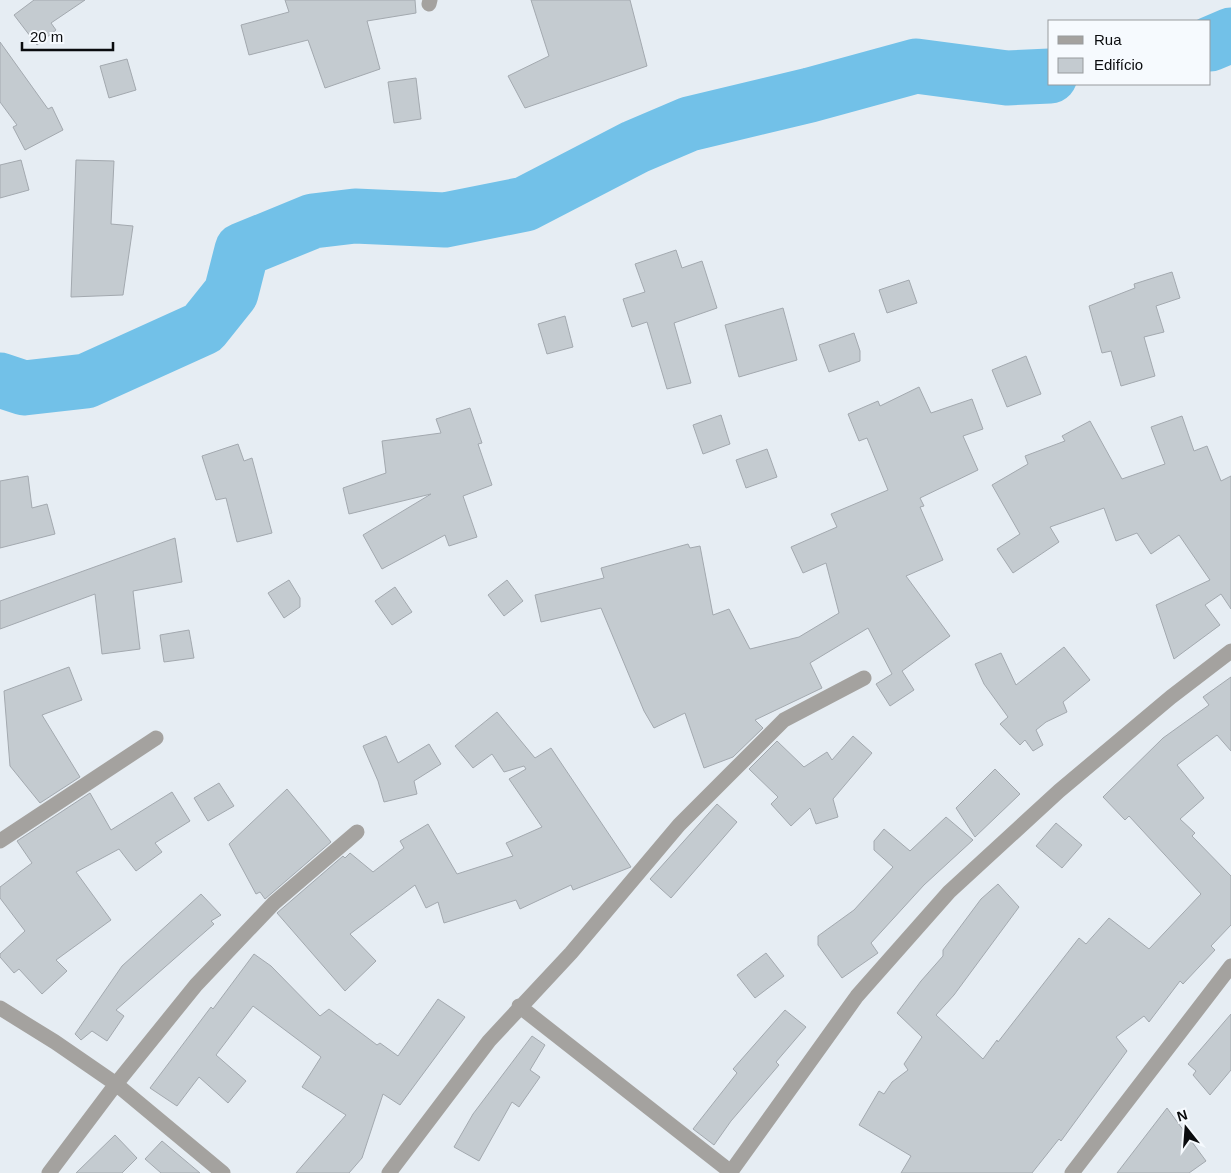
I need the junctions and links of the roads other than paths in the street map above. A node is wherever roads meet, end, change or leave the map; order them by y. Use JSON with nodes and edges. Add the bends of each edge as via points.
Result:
{"nodes":[{"id":1,"x":1231,"y":651,"type":"edge"},
{"id":2,"x":864,"y":678,"type":"dead end"},
{"id":3,"x":156,"y":738,"type":"dead end"},
{"id":4,"x":357,"y":832,"type":"dead end"},
{"id":5,"x":0,"y":841,"type":"edge"},
{"id":6,"x":1231,"y":966,"type":"edge"},
{"id":7,"x":520,"y":1006,"type":"junction"},
{"id":8,"x":0,"y":1008,"type":"edge"},
{"id":9,"x":116,"y":1084,"type":"junction"},
{"id":10,"x":49,"y":1173,"type":"edge"},
{"id":11,"x":223,"y":1173,"type":"edge"},
{"id":12,"x":389,"y":1173,"type":"edge"},
{"id":13,"x":730,"y":1173,"type":"edge"},
{"id":14,"x":1072,"y":1173,"type":"edge"}],
"edges":[{"from":1,"to":13,"type":"street","via":[[1059,791],[949,892],[857,996]]},
{"from":2,"to":7,"type":"street","via":[[784,720],[679,825],[571,953]]},
{"from":3,"to":5,"type":"street"},
{"from":4,"to":9,"type":"street","via":[[274,903],[202,978]]},
{"from":6,"to":14,"type":"street"},
{"from":7,"to":12,"type":"street"},
{"from":7,"to":13,"type":"street"},
{"from":8,"to":9,"type":"street"},
{"from":9,"to":10,"type":"street"},
{"from":9,"to":11,"type":"street"}]}
